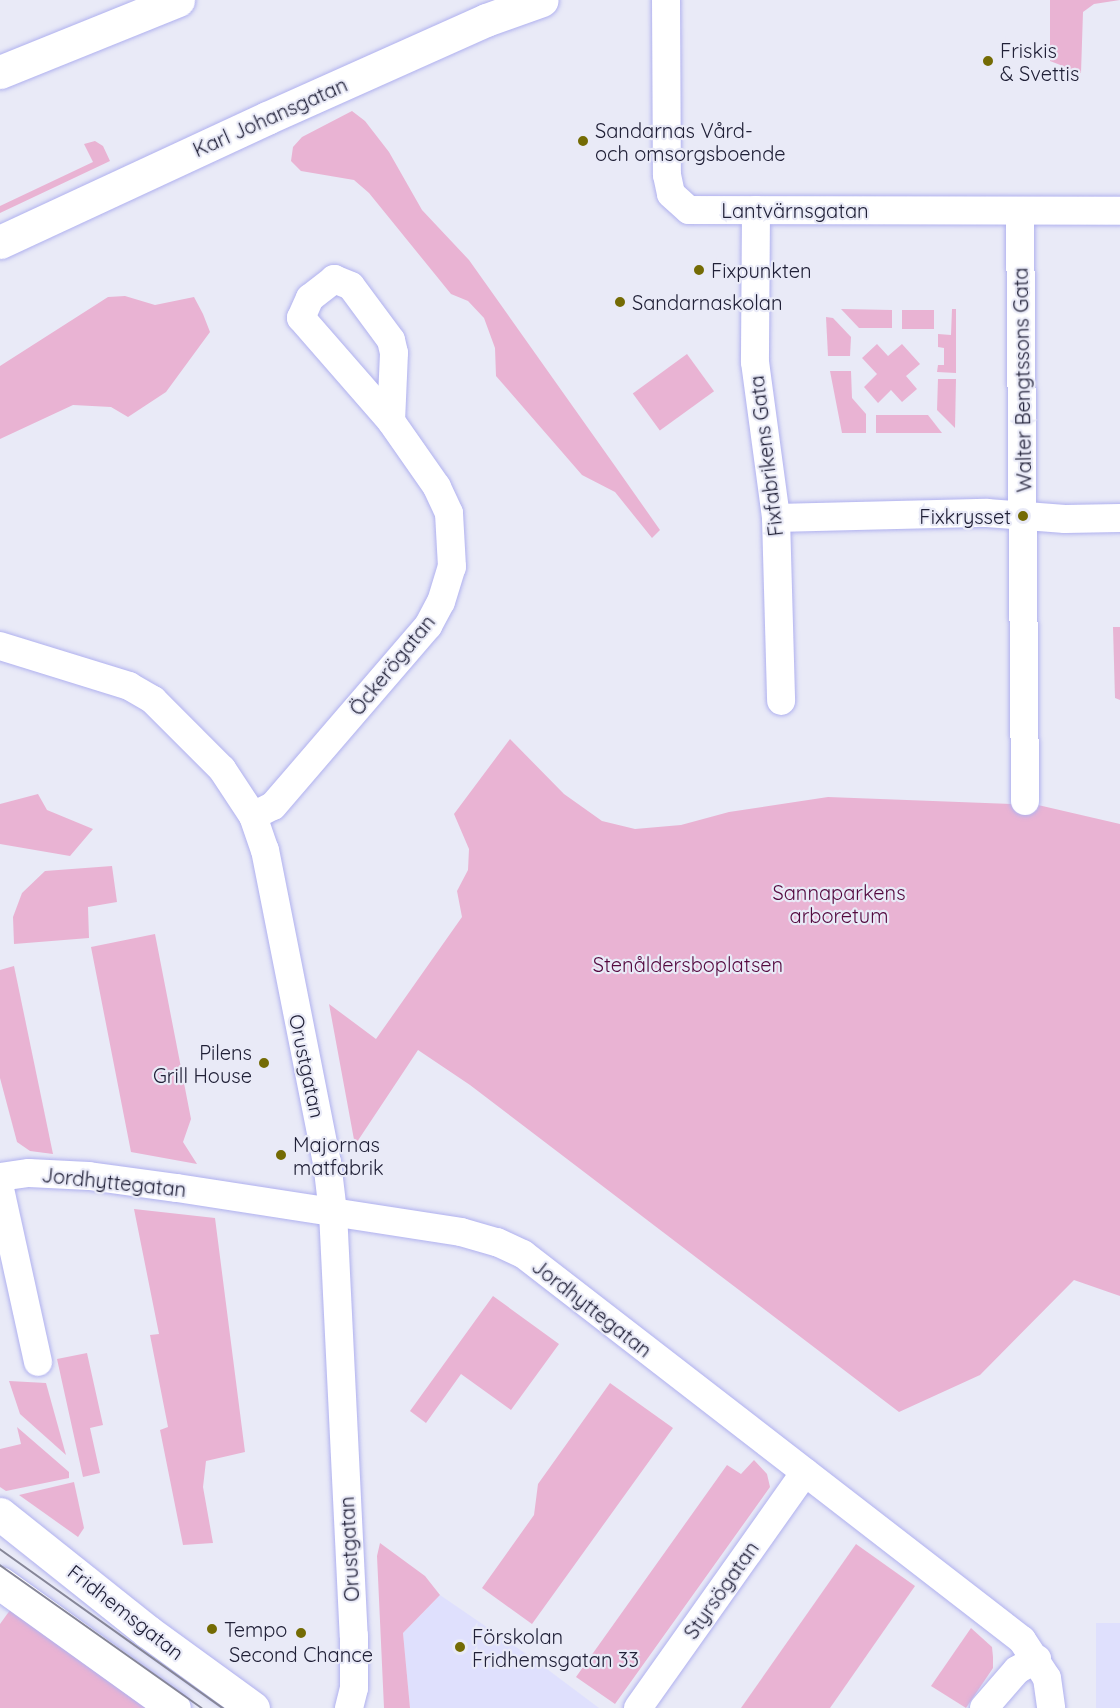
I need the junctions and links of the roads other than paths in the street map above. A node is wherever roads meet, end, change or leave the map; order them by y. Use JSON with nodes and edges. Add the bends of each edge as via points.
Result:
{"nodes":[{"id":1,"x":178,"y":0,"type":"edge"},
{"id":2,"x":542,"y":0,"type":"edge"},
{"id":3,"x":666,"y":0,"type":"edge"},
{"id":4,"x":484,"y":10,"type":"edge"},
{"id":5,"x":0,"y":72,"type":"edge"},
{"id":6,"x":756,"y":210,"type":"junction"},
{"id":7,"x":1020,"y":211,"type":"junction"},
{"id":8,"x":1120,"y":211,"type":"edge"},
{"id":9,"x":0,"y":242,"type":"edge"},
{"id":10,"x":391,"y":421,"type":"dead end"},
{"id":11,"x":1023,"y":516,"type":"junction"},
{"id":12,"x":776,"y":518,"type":"junction"},
{"id":13,"x":1120,"y":518,"type":"edge"},
{"id":14,"x":0,"y":646,"type":"edge"},
{"id":15,"x":781,"y":701,"type":"dead end"},
{"id":16,"x":1025,"y":801,"type":"dead end"},
{"id":17,"x":253,"y":816,"type":"junction"},
{"id":18,"x":0,"y":1177,"type":"edge"},
{"id":19,"x":0,"y":1189,"type":"edge"},
{"id":20,"x":333,"y":1212,"type":"junction"},
{"id":21,"x":38,"y":1362,"type":"dead end"},
{"id":22,"x":805,"y":1472,"type":"junction"},
{"id":23,"x":0,"y":1514,"type":"edge"},
{"id":24,"x":0,"y":1583,"type":"edge"},
{"id":25,"x":1037,"y":1659,"type":"junction"},
{"id":26,"x":174,"y":1708,"type":"edge"},
{"id":27,"x":253,"y":1708,"type":"edge"},
{"id":28,"x":349,"y":1708,"type":"edge"},
{"id":29,"x":638,"y":1708,"type":"edge"},
{"id":30,"x":984,"y":1708,"type":"edge"},
{"id":31,"x":1051,"y":1708,"type":"edge"}],
"edges":[{"from":1,"to":5,"type":"main road"},
{"from":2,"to":4,"type":"main road","name":"Karl Johansgatan"},
{"from":3,"to":6,"type":"street","name":"Lantvärnsgatan","via":[[667,166],[671,194],[689,210]]},
{"from":4,"to":9,"type":"main road","name":"Karl Johansgatan"},
{"from":6,"to":7,"type":"street","name":"Lantvärnsgatan"},
{"from":6,"to":12,"type":"street","name":"Fixfabrikens Gata","via":[[755,362]]},
{"from":7,"to":8,"type":"street","name":"Lantvärnsgatan"},
{"from":7,"to":11,"type":"street","name":"Walter Bengtssons Gata"},
{"from":10,"to":17,"type":"street","name":"Öckerögatan","via":[[437,487],[449,513],[452,567],[441,602],[428,626],[273,806]]},
{"from":11,"to":12,"type":"street","via":[[987,513]]},
{"from":11,"to":13,"type":"street"},
{"from":11,"to":16,"type":"street","name":"Walter Bengtssons Gata"},
{"from":12,"to":15,"type":"street","name":"Fixfabrikens Gata"},
{"from":14,"to":17,"type":"street","name":"Orustgatan","via":[[129,686],[153,700],[222,769]]},
{"from":17,"to":20,"type":"street","name":"Orustgatan","via":[[281,925]]},
{"from":18,"to":20,"type":"street","name":"Jordhyttegatan","via":[[29,1173],[89,1176]]},
{"from":19,"to":21,"type":"street"},
{"from":20,"to":22,"type":"street","name":"Jordhyttegatan","via":[[461,1232],[523,1254]]},
{"from":20,"to":28,"type":"street","name":"Orustgatan","via":[[354,1636],[354,1688]]},
{"from":22,"to":25,"type":"street","name":"Jordhyttegatan","via":[[1022,1640]]},
{"from":22,"to":29,"type":"street","name":"Styrsögatan"},
{"from":23,"to":27,"type":"main road","name":"Fridhemsgatan","via":[[147,1632]]},
{"from":24,"to":26,"type":"main road"},
{"from":25,"to":30,"type":"street","via":[[1017,1670]]},
{"from":25,"to":31,"type":"street","name":"Jordhyttegatan","via":[[1047,1678]]}]}
